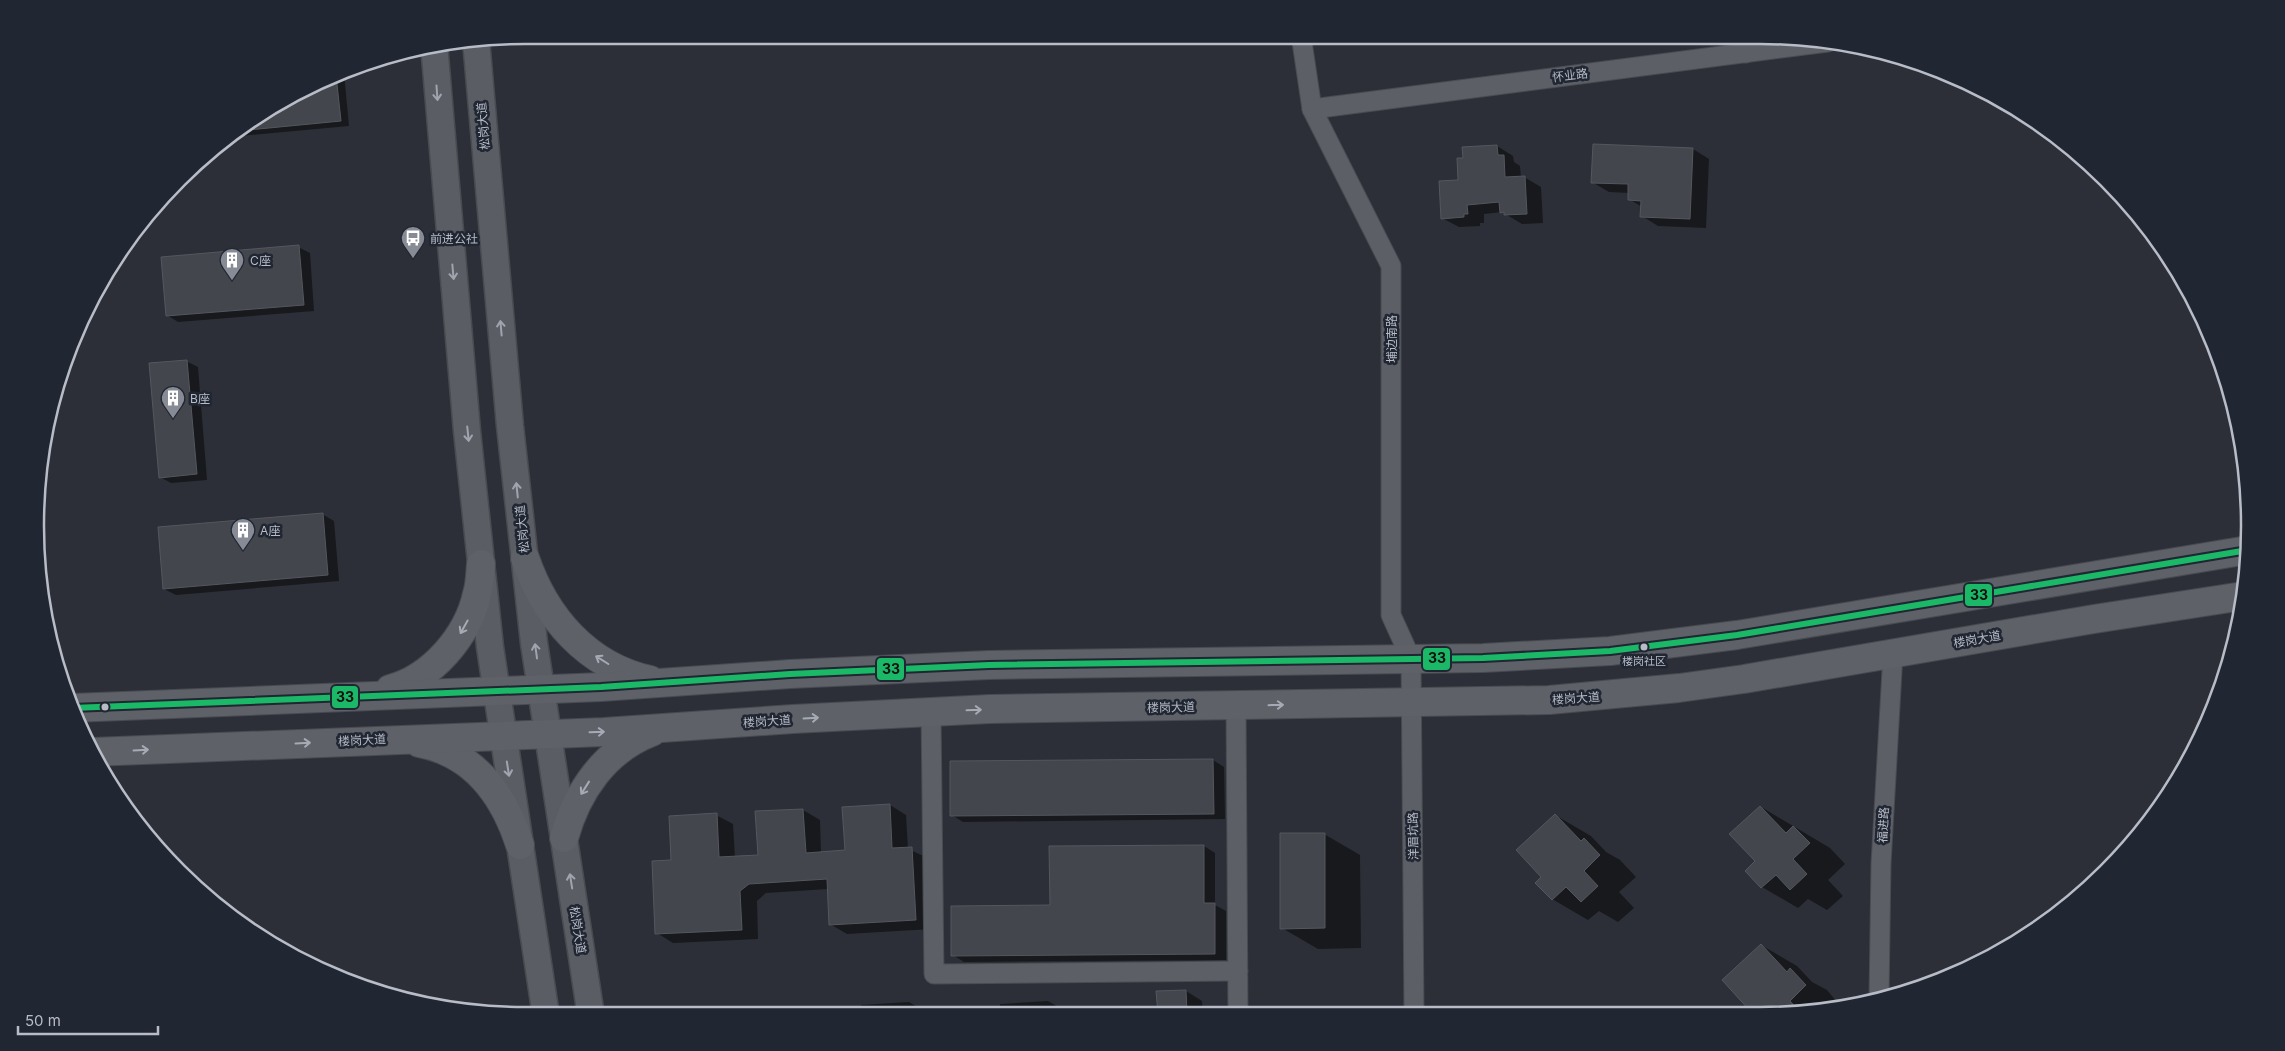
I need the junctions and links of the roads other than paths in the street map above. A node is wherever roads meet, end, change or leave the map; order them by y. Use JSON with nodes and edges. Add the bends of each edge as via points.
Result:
{"nodes":[{"id":1,"x":1302,"y":44,"type":"edge"},
{"id":2,"x":1744,"y":44,"type":"edge"},
{"id":3,"x":477,"y":47,"type":"edge"},
{"id":4,"x":435,"y":53,"type":"edge"},
{"id":5,"x":1312,"y":109,"type":"junction"},
{"id":6,"x":2241,"y":537,"type":"edge"},
{"id":7,"x":2240,"y":551,"type":"edge"},
{"id":8,"x":2218,"y":555,"type":"junction"},
{"id":9,"x":525,"y":558,"type":"junction"},
{"id":10,"x":481,"y":564,"type":"junction"},
{"id":11,"x":2235,"y":599,"type":"edge"},
{"id":12,"x":1893,"y":653,"type":"junction"},
{"id":13,"x":1411,"y":659,"type":"junction"},
{"id":14,"x":664,"y":683,"type":"junction"},
{"id":15,"x":541,"y":689,"type":"junction"},
{"id":16,"x":497,"y":691,"type":"junction"},
{"id":17,"x":365,"y":696,"type":"junction"},
{"id":18,"x":1411,"y":703,"type":"junction"},
{"id":19,"x":1236,"y":706,"type":"junction"},
{"id":20,"x":79,"y":708,"type":"edge"},
{"id":21,"x":931,"y":712,"type":"junction"},
{"id":22,"x":663,"y":728,"type":"junction"},
{"id":23,"x":548,"y":734,"type":"junction"},
{"id":24,"x":503,"y":735,"type":"junction"},
{"id":25,"x":370,"y":740,"type":"junction"},
{"id":26,"x":100,"y":752,"type":"edge"},
{"id":27,"x":564,"y":838,"type":"junction"},
{"id":28,"x":520,"y":845,"type":"junction"},
{"id":29,"x":1238,"y":971,"type":"junction"},
{"id":30,"x":1879,"y":992,"type":"edge"},
{"id":31,"x":545,"y":1007,"type":"edge"},
{"id":32,"x":590,"y":1007,"type":"edge"},
{"id":33,"x":1238,"y":1007,"type":"edge"},
{"id":34,"x":1414,"y":1007,"type":"edge"}],
"edges":[{"from":1,"to":5,"type":"street","name":"埔边南路"},
{"from":2,"to":5,"type":"street","name":"怀业路"},
{"from":9,"to":3,"type":"main road","name":"松岗大道","one_way":true},
{"from":4,"to":10,"type":"main road","one_way":true},
{"from":5,"to":13,"type":"street","name":"埔边南路","via":[[1392,266],[1392,615]]},
{"from":6,"to":8,"type":"main road"},
{"from":7,"to":8,"type":"main road"},
{"from":8,"to":13,"type":"main road","via":[[1674,644],[1547,656]]},
{"from":14,"to":9,"type":"main road","one_way":true,"via":[[625,673],[576,641],[539,595]]},
{"from":15,"to":9,"type":"main road","name":"松岗大道","one_way":true},
{"from":10,"to":16,"type":"main road"},
{"from":10,"to":17,"type":"main road","one_way":true,"via":[[477,595],[466,625],[448,652],[424,673],[396,688]]},
{"from":11,"to":12,"type":"main road","name":"楼岗大道"},
{"from":12,"to":18,"type":"main road","name":"楼岗大道","via":[[1679,688],[1549,700]]},
{"from":12,"to":30,"type":"street","name":"福进路","via":[[1881,864]]},
{"from":13,"to":14,"type":"main road","via":[[989,665]]},
{"from":13,"to":18,"type":"street","name":"洋眉坑路"},
{"from":14,"to":15,"type":"main road"},
{"from":15,"to":16,"type":"main road"},
{"from":15,"to":23,"type":"main road","name":"松岗大道"},
{"from":16,"to":17,"type":"main road"},
{"from":16,"to":24,"type":"main road"},
{"from":17,"to":20,"type":"main road"},
{"from":19,"to":18,"type":"main road","name":"楼岗大道","one_way":true},
{"from":18,"to":34,"type":"street","name":"洋眉坑路"},
{"from":21,"to":19,"type":"main road","name":"楼岗大道","one_way":true},
{"from":19,"to":29,"type":"street"},
{"from":22,"to":21,"type":"main road","name":"楼岗大道","one_way":true},
{"from":21,"to":29,"type":"street","via":[[934,974]]},
{"from":23,"to":22,"type":"main road","name":"楼岗大道","one_way":true},
{"from":22,"to":27,"type":"main road","one_way":true,"via":[[628,744],[598,769],[577,802]]},
{"from":23,"to":24,"type":"main road","name":"楼岗大道"},
{"from":23,"to":27,"type":"main road","name":"松岗大道"},
{"from":24,"to":25,"type":"main road","name":"楼岗大道"},
{"from":24,"to":28,"type":"main road","one_way":true},
{"from":26,"to":25,"type":"main road","name":"楼岗大道","one_way":true},
{"from":25,"to":28,"type":"main road","via":[[399,739],[427,744],[454,755],[497,793],[511,818]]},
{"from":32,"to":27,"type":"main road","name":"松岗大道","one_way":true},
{"from":28,"to":31,"type":"main road"},
{"from":29,"to":33,"type":"street"}]}
